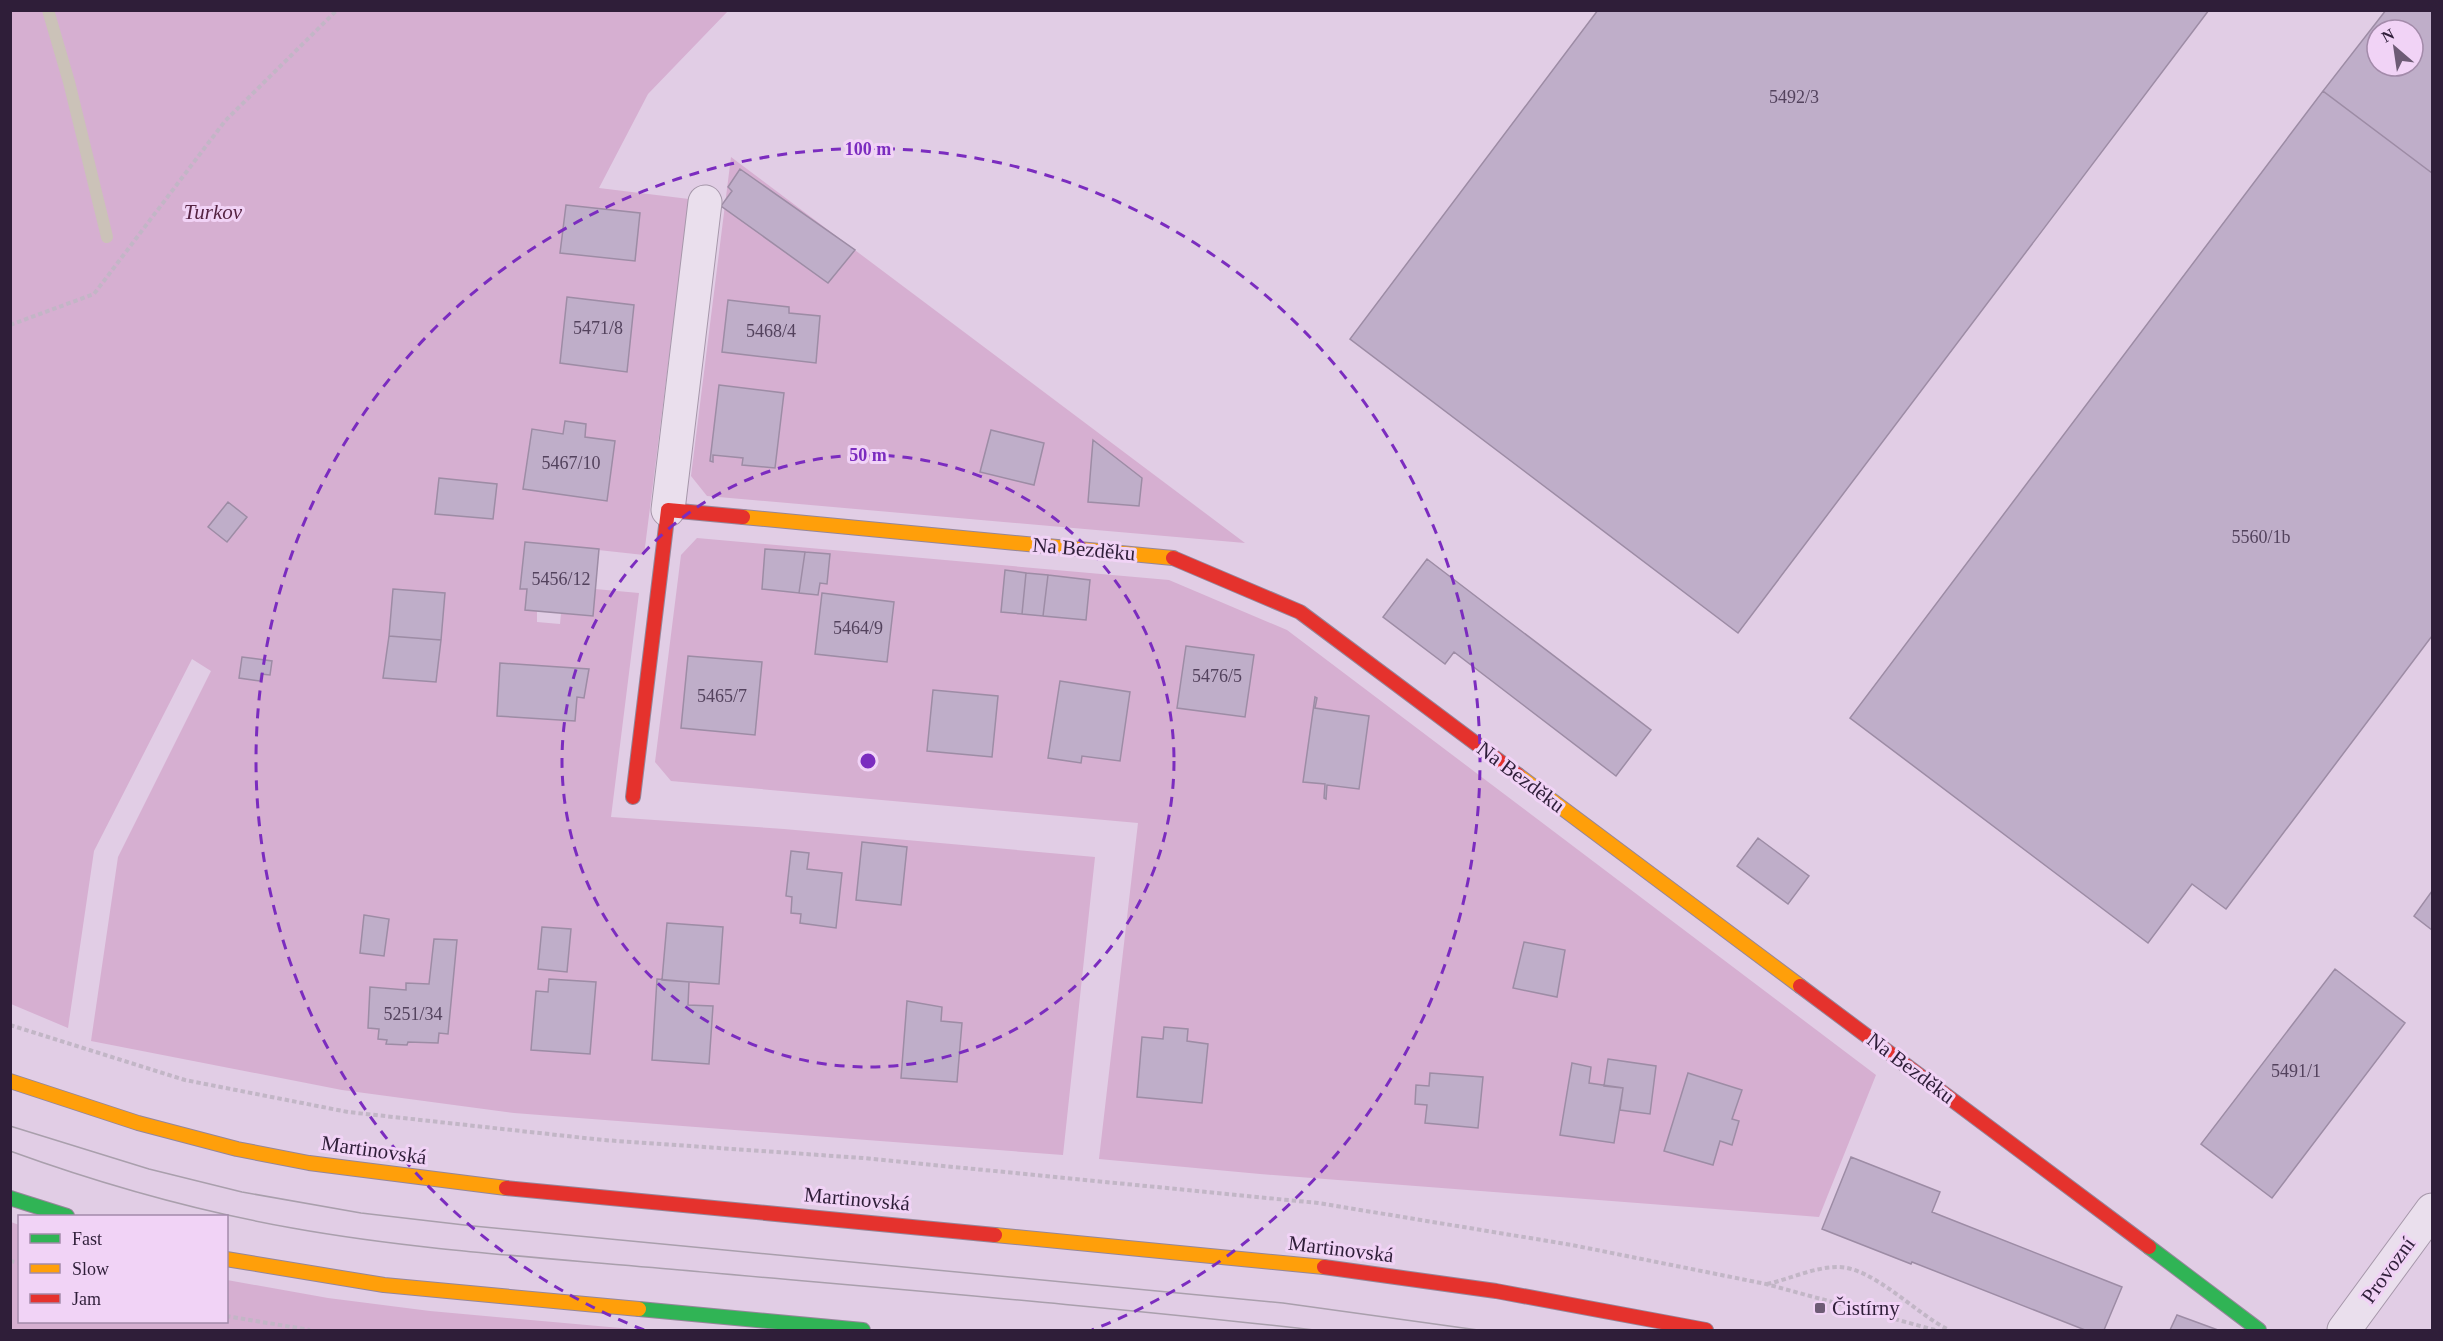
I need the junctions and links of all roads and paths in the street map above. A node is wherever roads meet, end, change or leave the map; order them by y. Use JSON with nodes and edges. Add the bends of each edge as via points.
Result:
{"nodes":[{"id":1,"x":337,"y":10,"type":"edge"},
{"id":2,"x":705,"y":202,"type":"dead end"},
{"id":3,"x":10,"y":325,"type":"edge"},
{"id":4,"x":668,"y":510,"type":"junction"},
{"id":5,"x":633,"y":797,"type":"dead end"},
{"id":6,"x":10,"y":1025,"type":"edge"},
{"id":7,"x":10,"y":1081,"type":"edge"},
{"id":8,"x":10,"y":1198,"type":"edge"},
{"id":9,"x":2433,"y":1210,"type":"edge"},
{"id":10,"x":64,"y":1215,"type":"edge"},
{"id":11,"x":228,"y":1259,"type":"edge"},
{"id":12,"x":1766,"y":1284,"type":"junction"},
{"id":13,"x":228,"y":1316,"type":"edge"},
{"id":14,"x":310,"y":1330,"type":"edge"},
{"id":15,"x":863,"y":1330,"type":"edge"},
{"id":16,"x":1706,"y":1330,"type":"edge"},
{"id":17,"x":1935,"y":1330,"type":"edge"},
{"id":18,"x":1949,"y":1330,"type":"edge"},
{"id":19,"x":2259,"y":1330,"type":"edge"},
{"id":20,"x":2344,"y":1330,"type":"edge"}],
"edges":[{"from":1,"to":3,"type":"path","via":[[225,121],[94,294]]},
{"from":2,"to":4,"type":"street"},
{"from":4,"to":5,"type":"street"},
{"from":4,"to":19,"type":"street","name":"Na Bezděku","via":[[1177,558],[1300,612]]},
{"from":6,"to":12,"type":"path","via":[[185,1080],[348,1112],[603,1140],[863,1158],[1318,1203],[1572,1245]]},
{"from":7,"to":16,"type":"street","name":"Martinovská","via":[[138,1123],[309,1163],[495,1187],[1317,1266],[1496,1291]]},
{"from":8,"to":10,"type":"street"},
{"from":9,"to":20,"type":"street","name":"Provozní"},
{"from":11,"to":15,"type":"street","via":[[384,1285]]},
{"from":12,"to":17,"type":"path"},
{"from":12,"to":18,"type":"path","via":[[1821,1269],[1850,1268],[1869,1276]]},
{"from":13,"to":14,"type":"path"}]}
